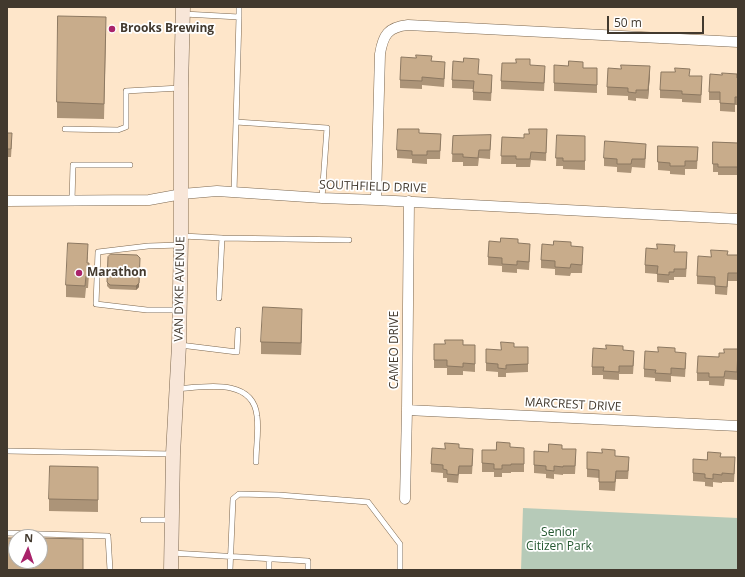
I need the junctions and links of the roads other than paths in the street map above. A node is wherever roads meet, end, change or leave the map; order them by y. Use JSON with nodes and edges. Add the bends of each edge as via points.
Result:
{"nodes":[{"id":1,"x":239,"y":7,"type":"edge"},
{"id":2,"x":183,"y":10,"type":"edge"},
{"id":3,"x":239,"y":16,"type":"junction"},
{"id":4,"x":738,"y":42,"type":"edge"},
{"id":5,"x":181,"y":88,"type":"junction"},
{"id":6,"x":236,"y":122,"type":"junction"},
{"id":7,"x":65,"y":129,"type":"dead end"},
{"id":8,"x":130,"y":166,"type":"dead end"},
{"id":9,"x":234,"y":192,"type":"junction"},
{"id":10,"x":182,"y":194,"type":"junction"},
{"id":11,"x":322,"y":198,"type":"junction"},
{"id":12,"x":376,"y":200,"type":"junction"},
{"id":13,"x":7,"y":201,"type":"edge"},
{"id":14,"x":72,"y":201,"type":"junction"},
{"id":15,"x":409,"y":201,"type":"junction"},
{"id":16,"x":738,"y":218,"type":"edge"},
{"id":17,"x":222,"y":238,"type":"junction"},
{"id":18,"x":181,"y":240,"type":"junction"},
{"id":19,"x":349,"y":240,"type":"dead end"},
{"id":20,"x":219,"y":298,"type":"dead end"},
{"id":21,"x":179,"y":310,"type":"junction"},
{"id":22,"x":238,"y":330,"type":"dead end"},
{"id":23,"x":179,"y":345,"type":"junction"},
{"id":24,"x":176,"y":389,"type":"junction"},
{"id":25,"x":407,"y":410,"type":"junction"},
{"id":26,"x":738,"y":426,"type":"edge"},
{"id":27,"x":7,"y":451,"type":"edge"},
{"id":28,"x":173,"y":454,"type":"junction"},
{"id":29,"x":256,"y":462,"type":"dead end"},
{"id":30,"x":405,"y":499,"type":"dead end"},
{"id":31,"x":143,"y":520,"type":"dead end"},
{"id":32,"x":172,"y":520,"type":"junction"},
{"id":33,"x":7,"y":533,"type":"edge"},
{"id":34,"x":171,"y":553,"type":"junction"},
{"id":35,"x":230,"y":557,"type":"junction"},
{"id":36,"x":269,"y":559,"type":"junction"},
{"id":37,"x":110,"y":570,"type":"edge"},
{"id":38,"x":170,"y":570,"type":"edge"},
{"id":39,"x":230,"y":570,"type":"edge"},
{"id":40,"x":269,"y":570,"type":"edge"},
{"id":41,"x":308,"y":570,"type":"edge"},
{"id":42,"x":400,"y":570,"type":"edge"}],
"edges":[{"from":1,"to":3,"type":"lane"},
{"from":2,"to":3,"type":"lane"},
{"from":2,"to":5,"type":"main road","name":"VAN DYKE AVENUE"},
{"from":3,"to":6,"type":"lane"},
{"from":4,"to":12,"type":"street","via":[[408,25],[389,31],[383,40],[380,54]]},
{"from":5,"to":7,"type":"lane","via":[[126,91],[126,127],[118,130]]},
{"from":5,"to":10,"type":"main road","name":"VAN DYKE AVENUE"},
{"from":6,"to":9,"type":"lane"},
{"from":6,"to":11,"type":"lane","via":[[327,128]]},
{"from":8,"to":14,"type":"lane","via":[[73,165]]},
{"from":9,"to":10,"type":"street","name":"SOUTHFIELD DRIVE"},
{"from":9,"to":11,"type":"street","name":"SOUTHFIELD DRIVE"},
{"from":10,"to":14,"type":"street","name":"SOUTHFIELD DRIVE","via":[[149,200]]},
{"from":10,"to":18,"type":"main road","name":"VAN DYKE AVENUE"},
{"from":11,"to":12,"type":"street","name":"SOUTHFIELD DRIVE"},
{"from":12,"to":15,"type":"street","name":"SOUTHFIELD DRIVE"},
{"from":13,"to":14,"type":"street","name":"SOUTHFIELD DRIVE"},
{"from":15,"to":16,"type":"street","name":"SOUTHFIELD DRIVE"},
{"from":15,"to":25,"type":"street","name":"CAMEO DRIVE"},
{"from":17,"to":18,"type":"lane"},
{"from":17,"to":19,"type":"lane"},
{"from":17,"to":20,"type":"lane"},
{"from":18,"to":21,"type":"main road","name":"VAN DYKE AVENUE"},
{"from":18,"to":21,"type":"lane","via":[[98,252],[96,304],[146,310]]},
{"from":21,"to":23,"type":"main road","name":"VAN DYKE AVENUE"},
{"from":22,"to":23,"type":"lane","via":[[237,352]]},
{"from":23,"to":24,"type":"main road","name":"VAN DYKE AVENUE"},
{"from":24,"to":28,"type":"main road","name":"VAN DYKE AVENUE"},
{"from":24,"to":29,"type":"lane","via":[[224,386],[234,388],[250,398],[257,416]]},
{"from":25,"to":26,"type":"street","name":"MARCREST DRIVE"},
{"from":25,"to":30,"type":"street","name":"CAMEO DRIVE"},
{"from":27,"to":28,"type":"lane"},
{"from":28,"to":32,"type":"main road","name":"VAN DYKE AVENUE"},
{"from":31,"to":32,"type":"lane"},
{"from":32,"to":34,"type":"main road","name":"VAN DYKE AVENUE"},
{"from":33,"to":37,"type":"lane","via":[[108,536]]},
{"from":34,"to":35,"type":"lane"},
{"from":34,"to":38,"type":"main road","name":"VAN DYKE AVENUE"},
{"from":35,"to":36,"type":"lane"},
{"from":35,"to":39,"type":"lane"},
{"from":35,"to":42,"type":"lane","via":[[233,499],[239,494],[280,495],[368,502],[400,544]]},
{"from":36,"to":40,"type":"lane"},
{"from":36,"to":41,"type":"lane","via":[[308,561]]}]}
